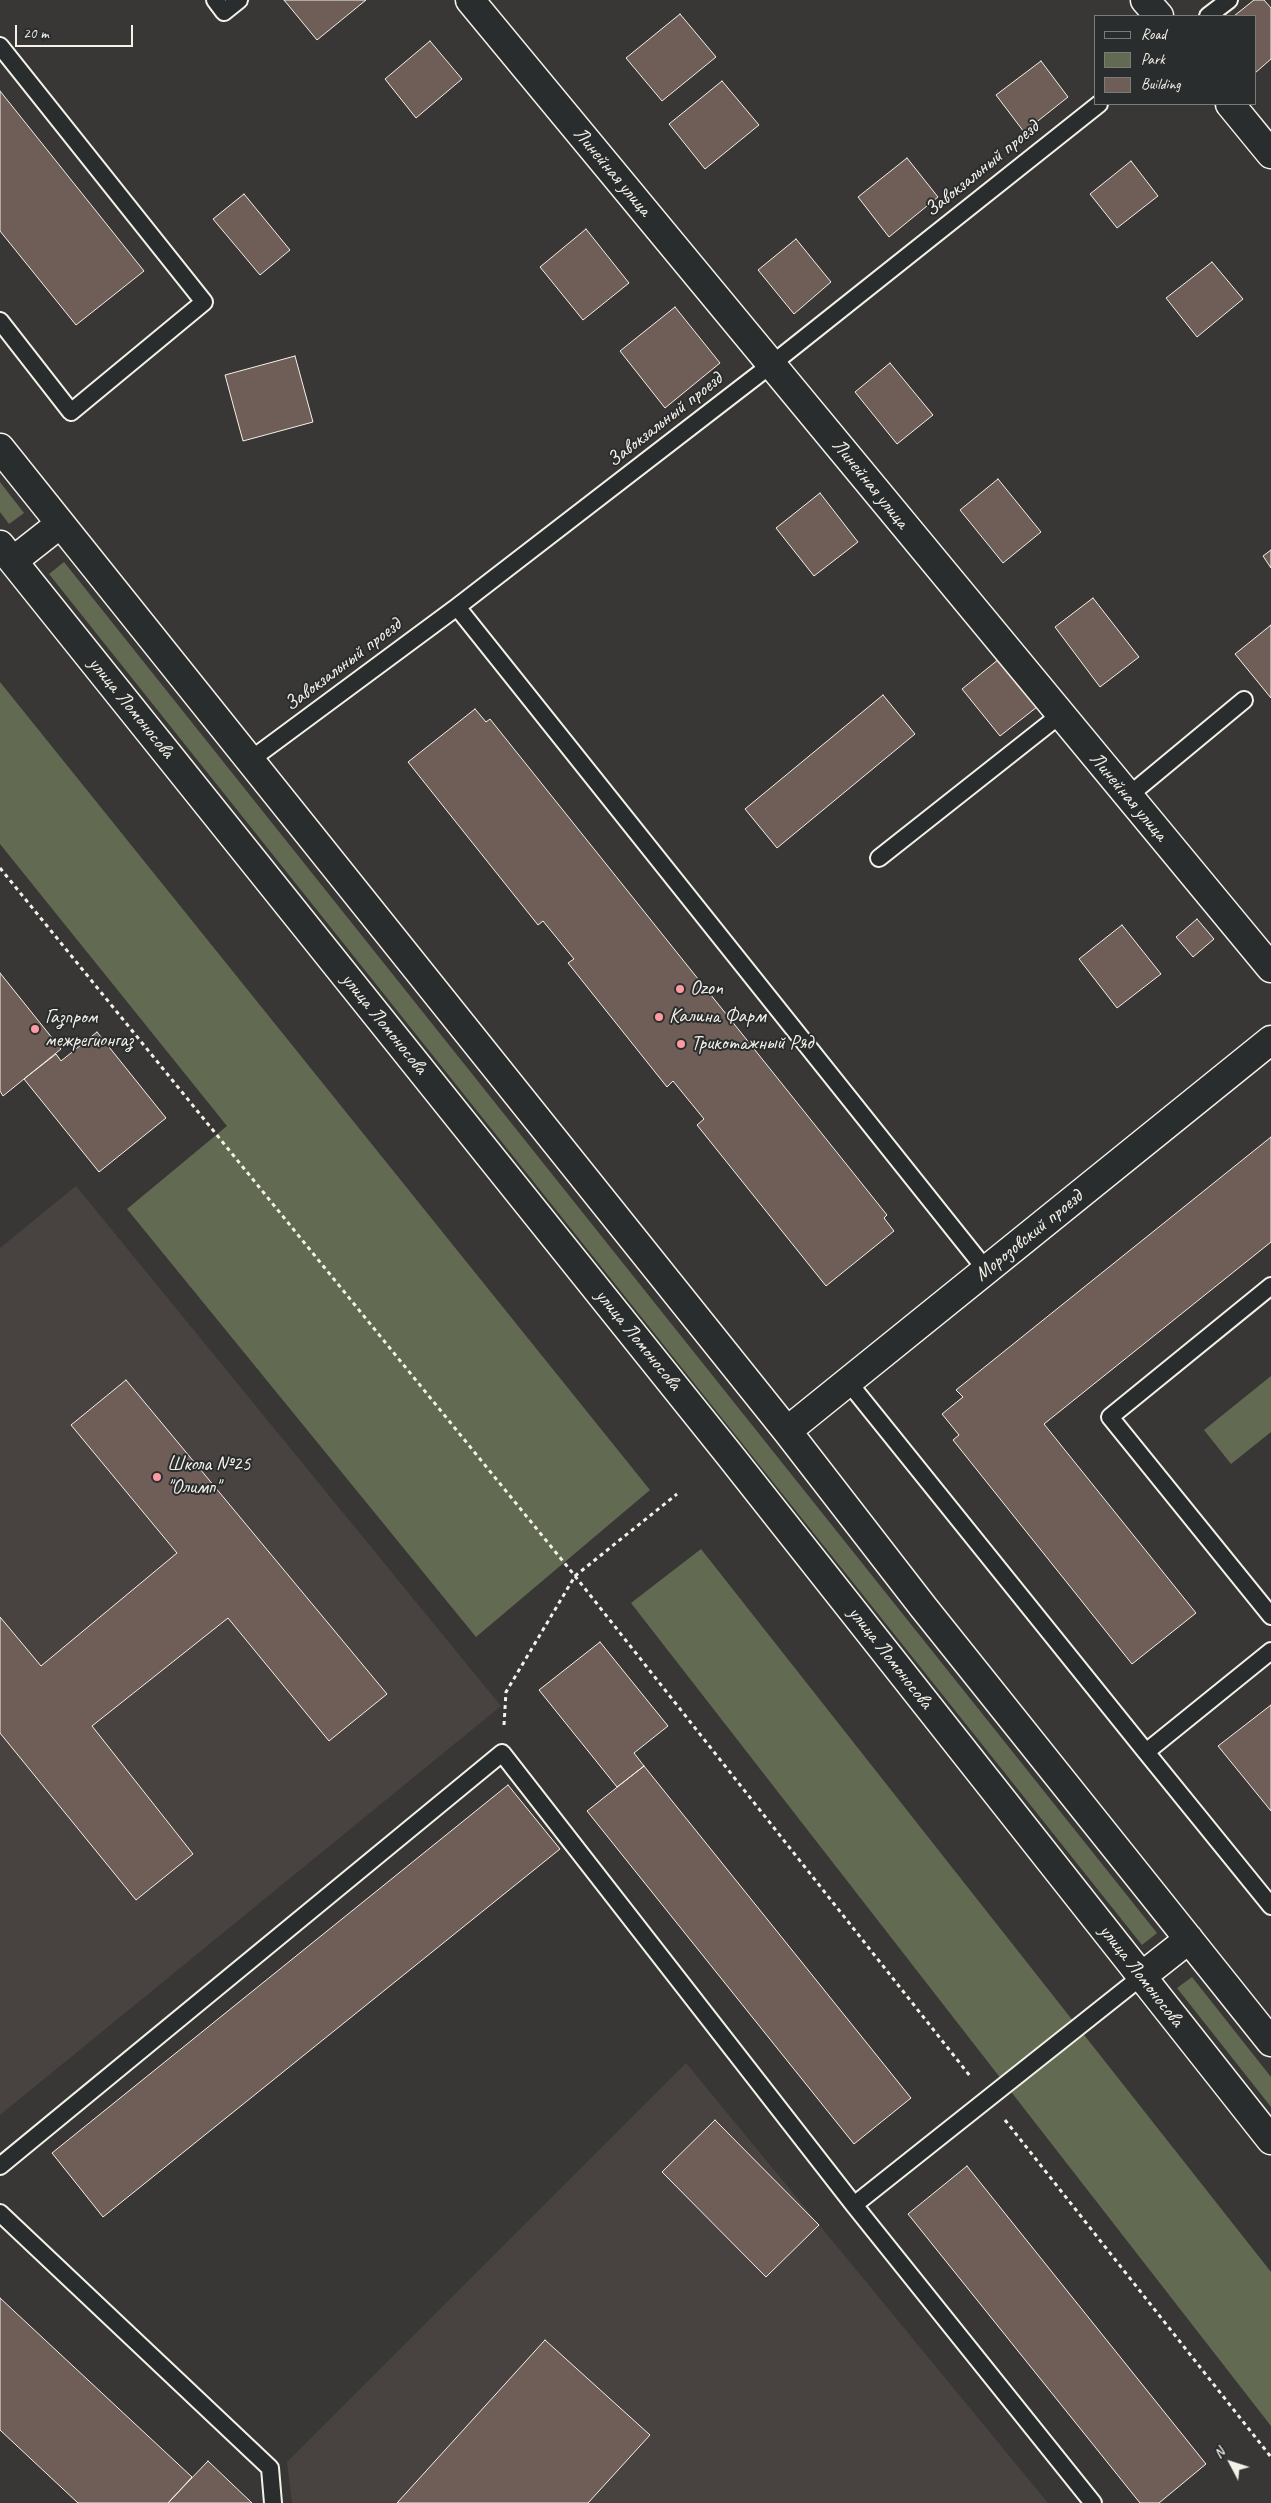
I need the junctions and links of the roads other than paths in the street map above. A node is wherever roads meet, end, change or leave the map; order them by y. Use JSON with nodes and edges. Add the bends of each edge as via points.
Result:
{"nodes":[{"id":1,"x":215,"y":0,"type":"edge"},
{"id":2,"x":239,"y":0,"type":"edge"},
{"id":3,"x":470,"y":0,"type":"edge"},
{"id":4,"x":1145,"y":0,"type":"edge"},
{"id":5,"x":1228,"y":0,"type":"edge"},
{"id":6,"x":1158,"y":15,"type":"edge"},
{"id":7,"x":1209,"y":15,"type":"edge"},
{"id":8,"x":0,"y":46,"type":"edge"},
{"id":9,"x":1098,"y":105,"type":"edge"},
{"id":10,"x":1231,"y":105,"type":"edge"},
{"id":11,"x":1271,"y":154,"type":"edge"},
{"id":12,"x":0,"y":321,"type":"edge"},
{"id":13,"x":772,"y":364,"type":"junction"},
{"id":14,"x":0,"y":448,"type":"edge"},
{"id":15,"x":60,"y":524,"type":"junction"},
{"id":16,"x":7,"y":553,"type":"edge"},
{"id":17,"x":457,"y":607,"type":"junction"},
{"id":18,"x":1244,"y":700,"type":"dead end"},
{"id":19,"x":1060,"y":715,"type":"junction"},
{"id":20,"x":250,"y":760,"type":"junction"},
{"id":21,"x":1127,"y":797,"type":"junction"},
{"id":22,"x":879,"y":858,"type":"dead end"},
{"id":23,"x":1271,"y":968,"type":"edge"},
{"id":24,"x":1271,"y":1040,"type":"edge"},
{"id":25,"x":987,"y":1271,"type":"junction"},
{"id":26,"x":1271,"y":1286,"type":"edge"},
{"id":27,"x":849,"y":1384,"type":"junction"},
{"id":28,"x":787,"y":1431,"type":"junction"},
{"id":29,"x":1271,"y":1616,"type":"edge"},
{"id":30,"x":1271,"y":1650,"type":"edge"},
{"id":31,"x":1146,"y":1752,"type":"junction"},
{"id":32,"x":1271,"y":1906,"type":"edge"},
{"id":33,"x":1189,"y":1939,"type":"junction"},
{"id":34,"x":1141,"y":1977,"type":"junction"},
{"id":35,"x":1271,"y":2042,"type":"edge"},
{"id":36,"x":1271,"y":2140,"type":"edge"},
{"id":37,"x":0,"y":2166,"type":"edge"},
{"id":38,"x":854,"y":2206,"type":"junction"},
{"id":39,"x":0,"y":2213,"type":"edge"},
{"id":40,"x":273,"y":2503,"type":"edge"},
{"id":41,"x":1093,"y":2503,"type":"edge"}],
"edges":[{"from":1,"to":2,"type":"lane","via":[[224,12]]},
{"from":3,"to":13,"type":"main road","name":"Линейная улица"},
{"from":4,"to":6,"type":"main road"},
{"from":5,"to":7,"type":"lane"},
{"from":8,"to":12,"type":"lane","via":[[204,302],[71,412]]},
{"from":9,"to":13,"type":"lane","name":"Завокзальный проезд"},
{"from":10,"to":11,"type":"main road"},
{"from":13,"to":17,"type":"lane","name":"Завокзальный проезд"},
{"from":13,"to":19,"type":"main road","name":"Линейная улица"},
{"from":14,"to":15,"type":"main road"},
{"from":15,"to":16,"type":"main road"},
{"from":15,"to":20,"type":"main road"},
{"from":16,"to":34,"type":"main road","name":"улица Ломоносова","via":[[728,1453]]},
{"from":17,"to":20,"type":"lane","name":"Завокзальный проезд"},
{"from":17,"to":25,"type":"lane"},
{"from":18,"to":21,"type":"lane"},
{"from":19,"to":21,"type":"main road","name":"Линейная улица"},
{"from":19,"to":22,"type":"lane"},
{"from":20,"to":28,"type":"main road"},
{"from":21,"to":23,"type":"main road","name":"Линейная улица"},
{"from":24,"to":25,"type":"main road","name":"Морозовский проезд"},
{"from":25,"to":27,"type":"main road","name":"Морозовский проезд"},
{"from":26,"to":29,"type":"lane","via":[[1110,1417]]},
{"from":27,"to":28,"type":"main road","name":"Морозовский проезд"},
{"from":27,"to":31,"type":"lane"},
{"from":28,"to":33,"type":"main road","via":[[930,1616]]},
{"from":30,"to":31,"type":"lane"},
{"from":31,"to":32,"type":"lane"},
{"from":33,"to":34,"type":"main road"},
{"from":33,"to":35,"type":"main road"},
{"from":34,"to":36,"type":"main road","name":"улица Ломоносова"},
{"from":34,"to":38,"type":"lane"},
{"from":37,"to":38,"type":"lane","via":[[502,1753]]},
{"from":38,"to":41,"type":"lane"},
{"from":39,"to":40,"type":"lane","via":[[270,2468]]}]}
